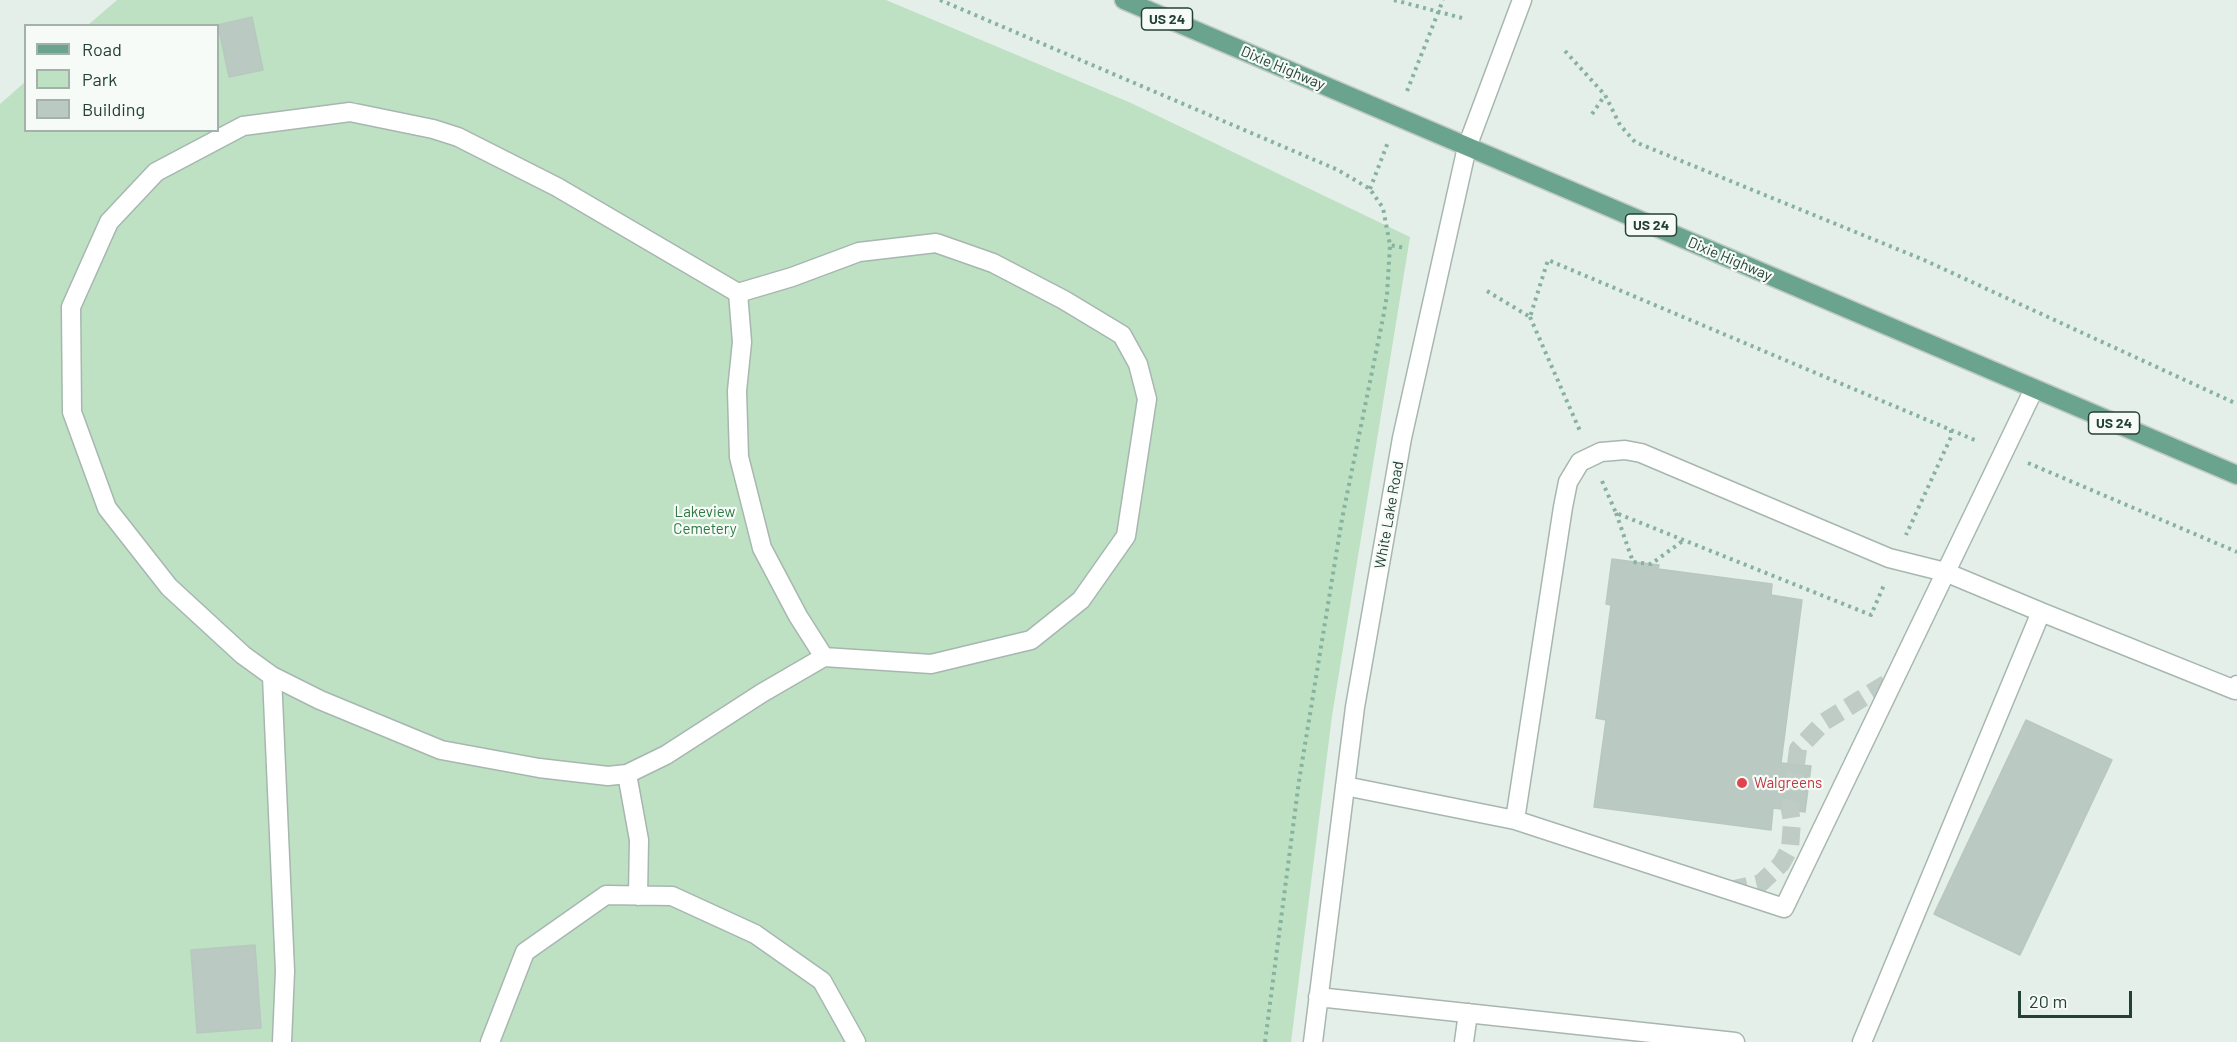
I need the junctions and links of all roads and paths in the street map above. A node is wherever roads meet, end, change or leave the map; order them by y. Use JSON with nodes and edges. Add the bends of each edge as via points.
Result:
{"nodes":[{"id":1,"x":940,"y":0,"type":"edge"},
{"id":2,"x":1124,"y":0,"type":"edge"},
{"id":3,"x":1394,"y":0,"type":"edge"},
{"id":4,"x":1443,"y":0,"type":"edge"},
{"id":5,"x":1522,"y":0,"type":"edge"},
{"id":6,"x":1438,"y":12,"type":"junction"},
{"id":7,"x":1462,"y":18,"type":"dead end"},
{"id":8,"x":1424,"y":48,"type":"dead end"},
{"id":9,"x":1565,"y":51,"type":"dead end"},
{"id":10,"x":1605,"y":95,"type":"junction"},
{"id":11,"x":1592,"y":114,"type":"dead end"},
{"id":12,"x":1467,"y":147,"type":"junction"},
{"id":13,"x":1390,"y":245,"type":"junction"},
{"id":14,"x":1405,"y":248,"type":"dead end"},
{"id":15,"x":1487,"y":291,"type":"dead end"},
{"id":16,"x":738,"y":293,"type":"junction"},
{"id":17,"x":1530,"y":317,"type":"junction"},
{"id":18,"x":2034,"y":389,"type":"junction"},
{"id":19,"x":2237,"y":404,"type":"edge"},
{"id":20,"x":1952,"y":430,"type":"junction"},
{"id":21,"x":2003,"y":452,"type":"junction"},
{"id":22,"x":1592,"y":456,"type":"junction"},
{"id":23,"x":2237,"y":476,"type":"edge"},
{"id":24,"x":1616,"y":513,"type":"junction"},
{"id":25,"x":1685,"y":540,"type":"junction"},
{"id":26,"x":2237,"y":552,"type":"edge"},
{"id":27,"x":1895,"y":559,"type":"junction"},
{"id":28,"x":1945,"y":572,"type":"junction"},
{"id":29,"x":2042,"y":612,"type":"junction"},
{"id":30,"x":824,"y":657,"type":"junction"},
{"id":31,"x":272,"y":676,"type":"junction"},
{"id":32,"x":2236,"y":689,"type":"edge"},
{"id":33,"x":627,"y":774,"type":"junction"},
{"id":34,"x":1345,"y":786,"type":"junction"},
{"id":35,"x":1515,"y":820,"type":"junction"},
{"id":36,"x":638,"y":896,"type":"junction"},
{"id":37,"x":1318,"y":997,"type":"junction"},
{"id":38,"x":1468,"y":1013,"type":"junction"},
{"id":39,"x":282,"y":1042,"type":"edge"},
{"id":40,"x":490,"y":1042,"type":"edge"},
{"id":41,"x":856,"y":1042,"type":"edge"},
{"id":42,"x":1265,"y":1042,"type":"edge"},
{"id":43,"x":1313,"y":1042,"type":"edge"},
{"id":44,"x":1464,"y":1042,"type":"edge"},
{"id":45,"x":1735,"y":1042,"type":"edge"},
{"id":46,"x":1862,"y":1042,"type":"edge"}],
"edges":[{"from":1,"to":13,"type":"path","via":[[1338,170],[1370,189],[1383,208]]},
{"from":2,"to":12,"type":"main road","name":"Dixie Highway","number":"US 24"},
{"from":3,"to":6,"type":"path"},
{"from":4,"to":6,"type":"path"},
{"from":5,"to":12,"type":"street","name":"White Lake Road"},
{"from":6,"to":7,"type":"path"},
{"from":6,"to":8,"type":"path"},
{"from":9,"to":10,"type":"path"},
{"from":10,"to":11,"type":"path"},
{"from":10,"to":19,"type":"path","via":[[1620,125],[1635,142],[1924,260]]},
{"from":12,"to":18,"type":"main road","name":"Dixie Highway","number":"US 24"},
{"from":12,"to":34,"type":"street","name":"White Lake Road","via":[[1402,438]]},
{"from":13,"to":14,"type":"path"},
{"from":13,"to":42,"type":"path","via":[[1387,295],[1342,519],[1299,781]]},
{"from":15,"to":17,"type":"path"},
{"from":16,"to":30,"type":"street","via":[[742,342],[737,391],[739,457],[762,548]]},
{"from":16,"to":30,"type":"street","via":[[860,252],[936,243],[993,263],[1122,335],[1138,364],[1147,399],[1126,536],[1081,600],[1031,640],[931,664]]},
{"from":16,"to":31,"type":"street","via":[[556,187],[459,137],[433,129],[350,112],[243,126],[156,172],[109,222],[71,308],[72,412],[107,508],[169,587],[243,655]]},
{"from":17,"to":20,"type":"path","via":[[1548,260]]},
{"from":17,"to":22,"type":"path"},
{"from":18,"to":21,"type":"street"},
{"from":18,"to":23,"type":"main road","name":"Dixie Highway","number":"US 24"},
{"from":20,"to":21,"type":"path"},
{"from":20,"to":27,"type":"path"},
{"from":21,"to":26,"type":"path"},
{"from":21,"to":28,"type":"street"},
{"from":22,"to":24,"type":"path"},
{"from":22,"to":27,"type":"street","via":[[1625,450],[1641,453]]},
{"from":22,"to":35,"type":"street","via":[[1580,462],[1568,482]]},
{"from":24,"to":25,"type":"path"},
{"from":24,"to":25,"type":"path","via":[[1633,562],[1652,564]]},
{"from":25,"to":27,"type":"path","via":[[1871,615]]},
{"from":27,"to":28,"type":"street"},
{"from":28,"to":29,"type":"street"},
{"from":28,"to":35,"type":"street","via":[[1784,908]]},
{"from":29,"to":32,"type":"street"},
{"from":29,"to":46,"type":"street"},
{"from":30,"to":33,"type":"street","via":[[666,755]]},
{"from":31,"to":33,"type":"street","via":[[441,750],[539,768],[608,776]]},
{"from":31,"to":39,"type":"street","via":[[285,971]]},
{"from":33,"to":36,"type":"street","via":[[639,840]]},
{"from":34,"to":35,"type":"street"},
{"from":34,"to":37,"type":"street","name":"White Lake Road"},
{"from":36,"to":40,"type":"street","via":[[606,895],[525,952]]},
{"from":36,"to":41,"type":"street","via":[[672,896],[755,934],[822,981]]},
{"from":37,"to":38,"type":"street"},
{"from":37,"to":43,"type":"street","name":"White Lake Road"},
{"from":38,"to":44,"type":"street"},
{"from":38,"to":45,"type":"street"}]}
